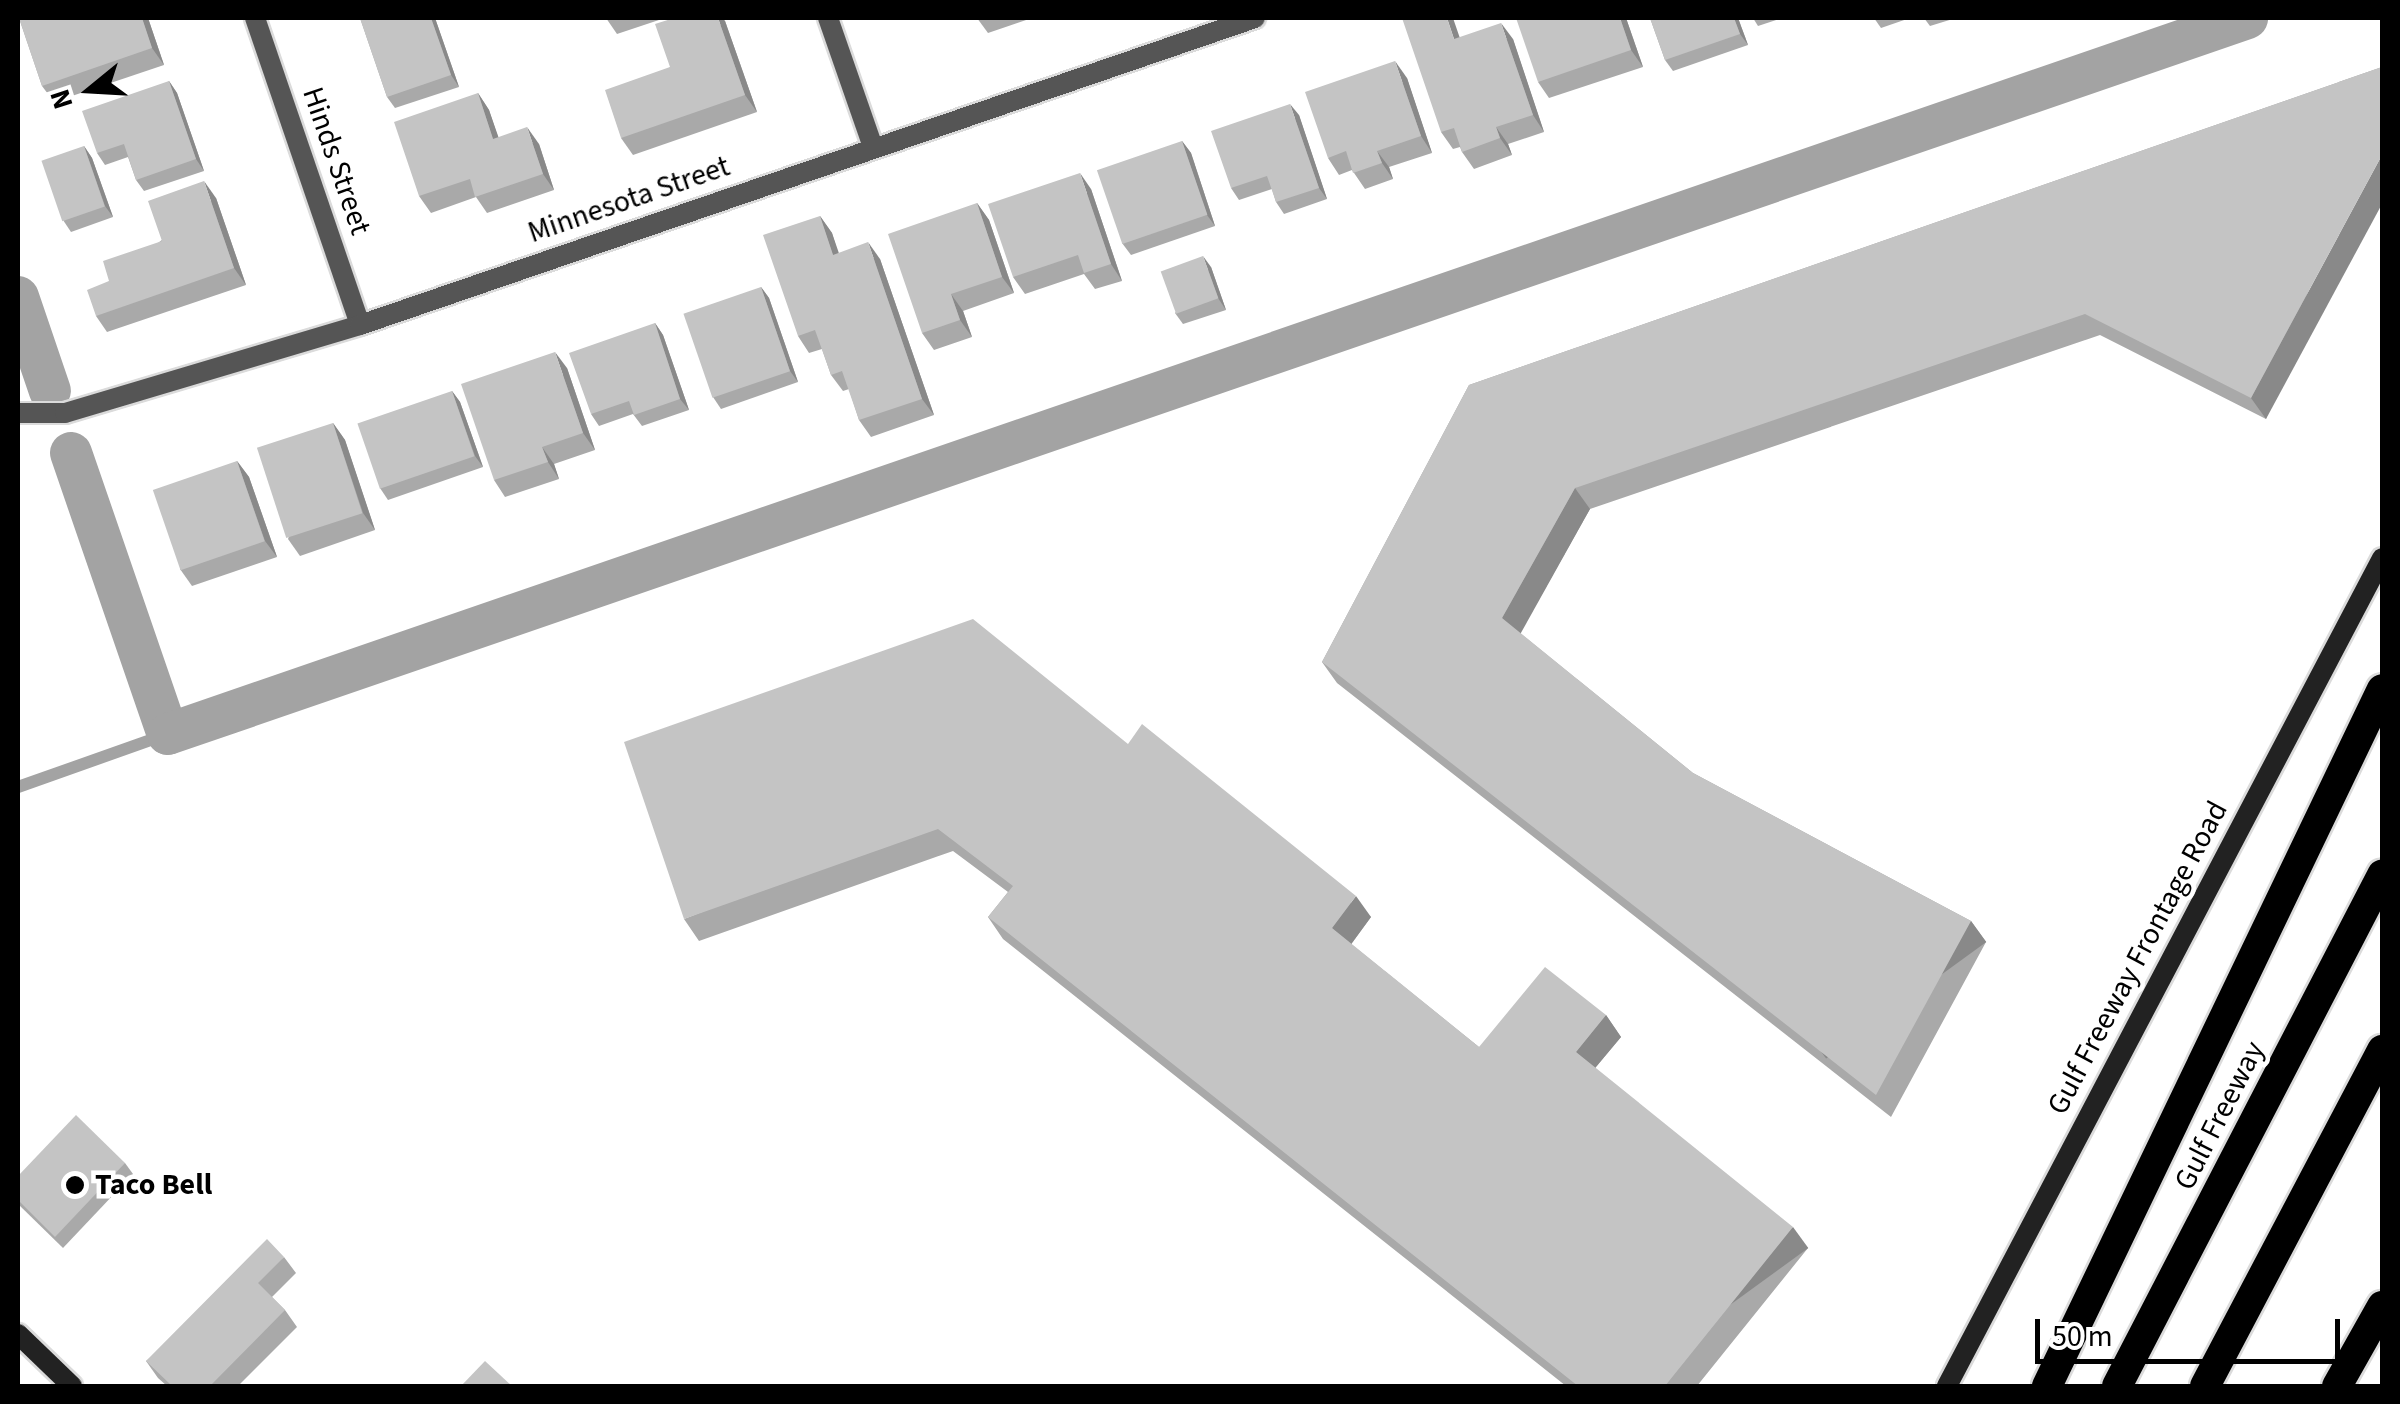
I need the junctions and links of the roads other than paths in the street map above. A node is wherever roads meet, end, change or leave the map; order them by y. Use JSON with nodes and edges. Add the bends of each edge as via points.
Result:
{"nodes":[{"id":1,"x":255,"y":18,"type":"edge"},
{"id":2,"x":828,"y":18,"type":"edge"},
{"id":3,"x":1255,"y":18,"type":"edge"},
{"id":4,"x":873,"y":147,"type":"junction"},
{"id":5,"x":360,"y":325,"type":"junction"},
{"id":6,"x":18,"y":413,"type":"edge"},
{"id":7,"x":2382,"y":558,"type":"edge"},
{"id":8,"x":2382,"y":689,"type":"edge"},
{"id":9,"x":2382,"y":875,"type":"edge"},
{"id":10,"x":2382,"y":1050,"type":"edge"},
{"id":11,"x":2382,"y":1306,"type":"edge"},
{"id":12,"x":18,"y":1334,"type":"edge"},
{"id":13,"x":72,"y":1386,"type":"edge"},
{"id":14,"x":1948,"y":1386,"type":"edge"},
{"id":15,"x":2047,"y":1386,"type":"edge"},
{"id":16,"x":2117,"y":1386,"type":"edge"},
{"id":17,"x":2205,"y":1386,"type":"edge"},
{"id":18,"x":2337,"y":1386,"type":"edge"}],
"edges":[{"from":1,"to":5,"type":"street","name":"Hinds Street"},
{"from":2,"to":4,"type":"street"},
{"from":3,"to":4,"type":"street","name":"Minnesota Street"},
{"from":4,"to":5,"type":"street","name":"Minnesota Street"},
{"from":5,"to":6,"type":"street","name":"Minnesota Street","via":[[65,413]]},
{"from":7,"to":14,"type":"main road","name":"Gulf Freeway Frontage Road"},
{"from":8,"to":15,"type":"highway"},
{"from":9,"to":16,"type":"highway","name":"Gulf Freeway"},
{"from":10,"to":17,"type":"highway"},
{"from":11,"to":18,"type":"highway"},
{"from":12,"to":13,"type":"main road"}]}
